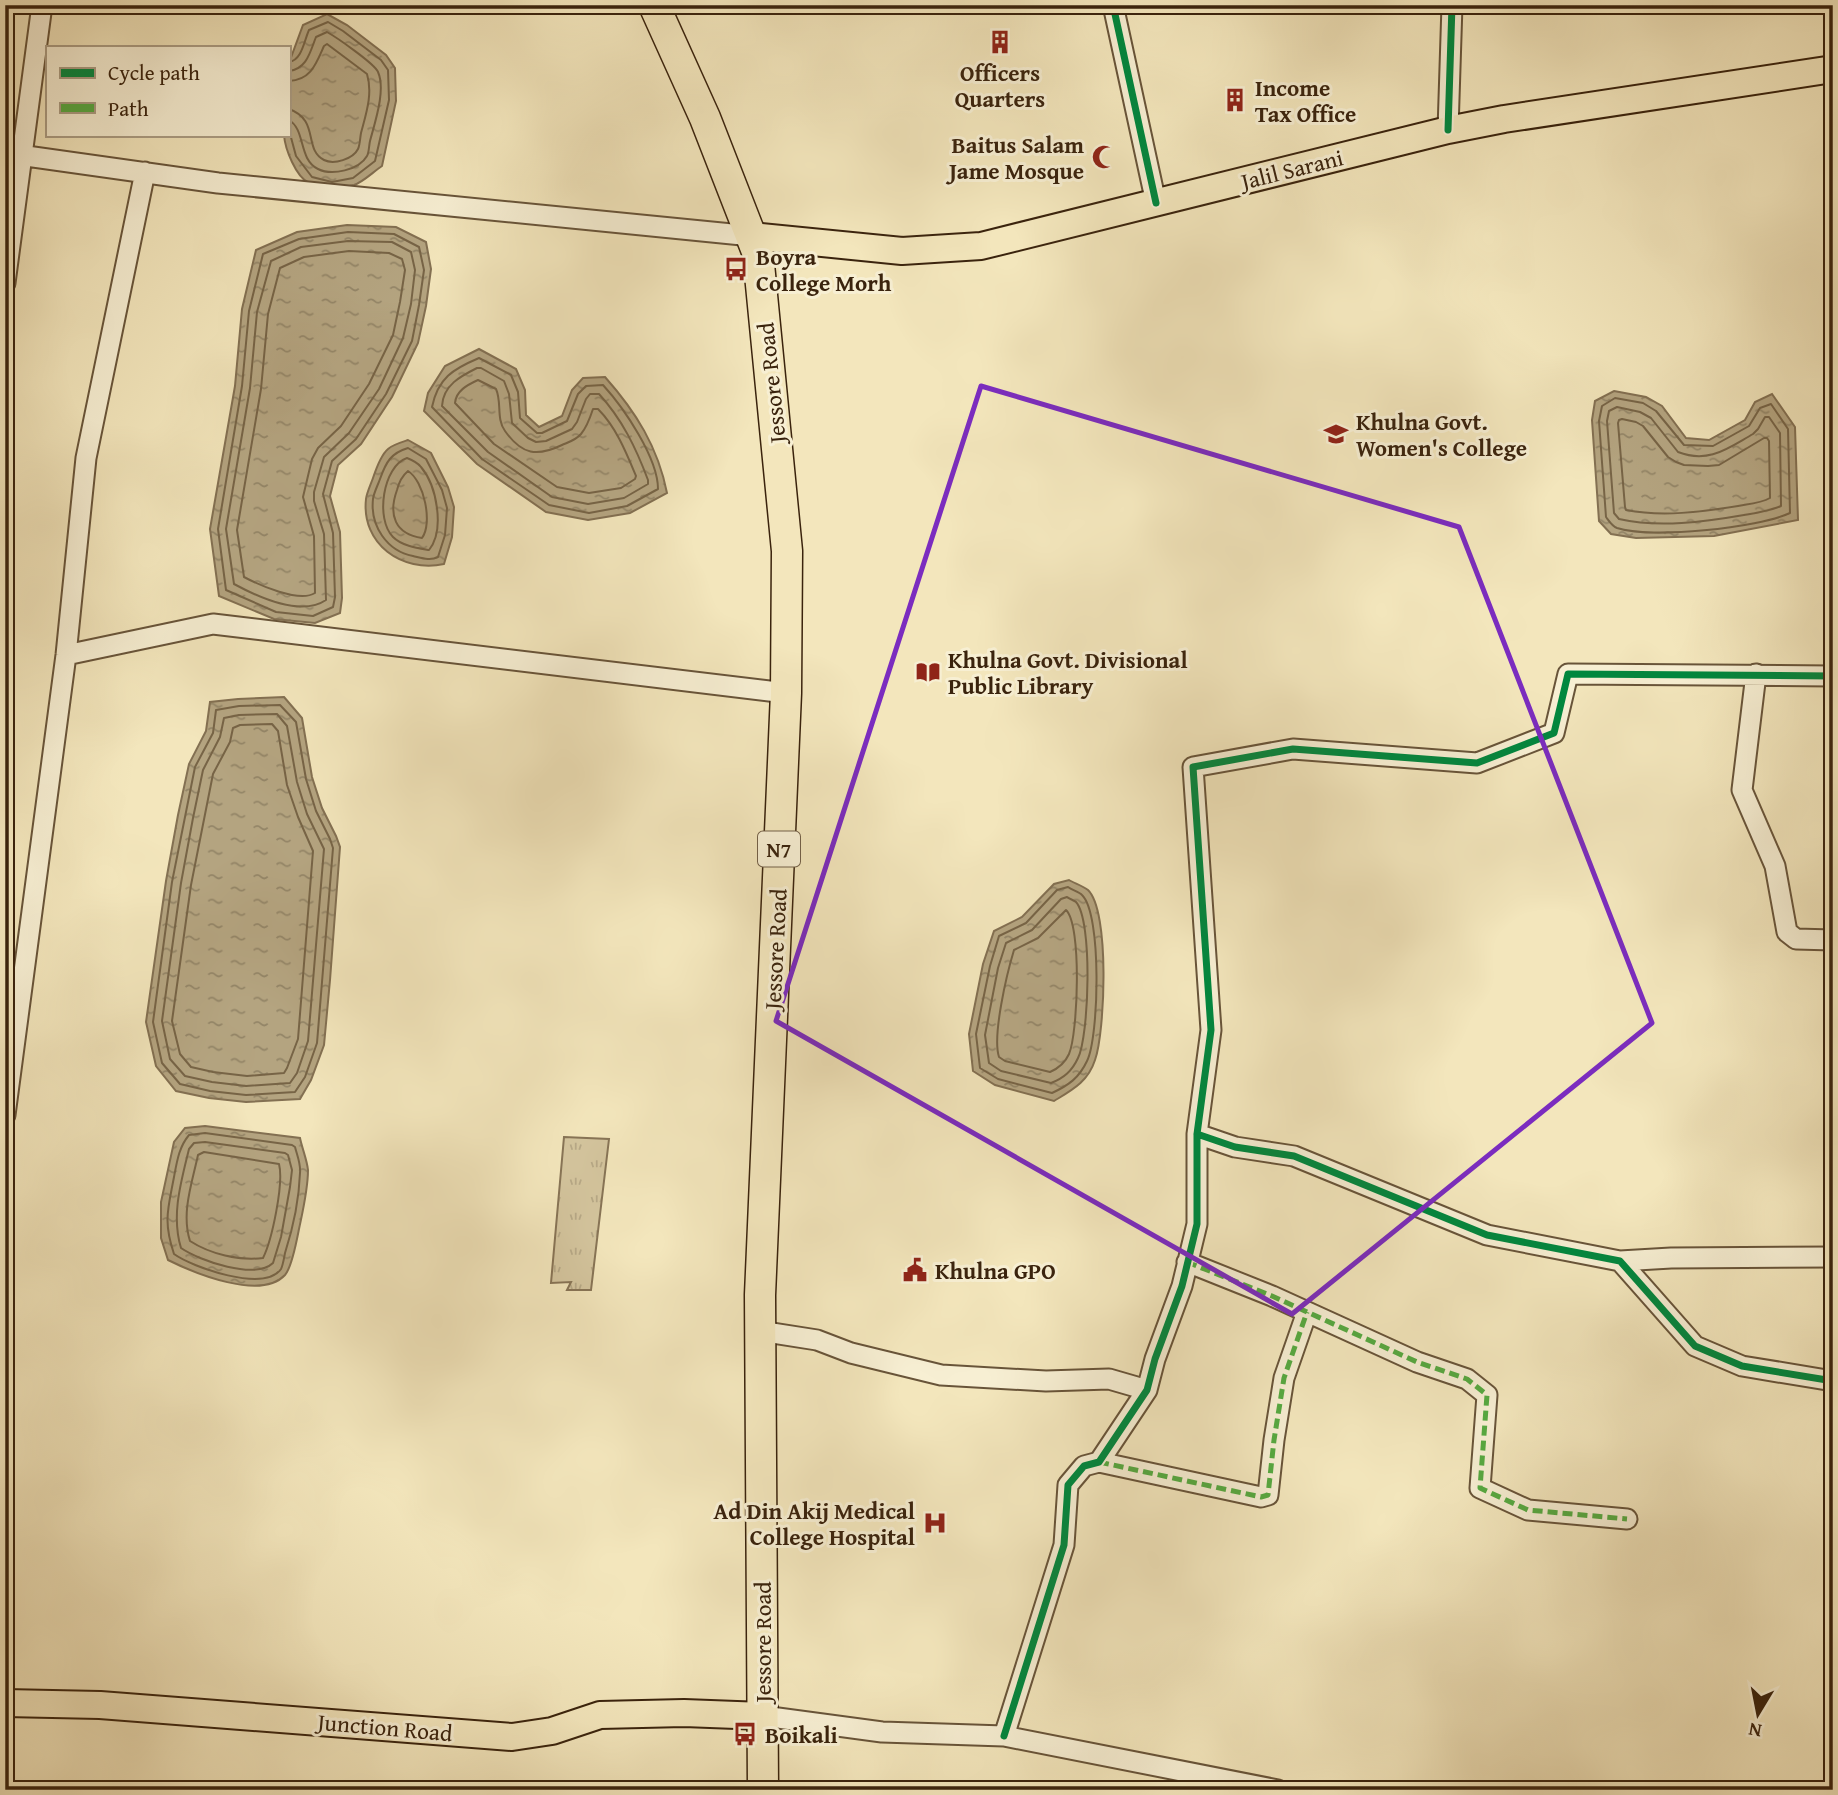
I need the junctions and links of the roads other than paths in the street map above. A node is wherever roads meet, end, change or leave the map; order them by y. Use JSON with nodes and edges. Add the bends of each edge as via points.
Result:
{"nodes":[{"id":1,"x":42,"y":5,"type":"edge"},
{"id":2,"x":654,"y":5,"type":"edge"},
{"id":3,"x":1113,"y":5,"type":"edge"},
{"id":4,"x":1452,"y":5,"type":"edge"},
{"id":5,"x":1833,"y":69,"type":"edge"},
{"id":6,"x":1833,"y":83,"type":"edge"},
{"id":7,"x":1448,"y":130,"type":"junction"},
{"id":8,"x":14,"y":154,"type":"edge"},
{"id":9,"x":145,"y":172,"type":"junction"},
{"id":10,"x":1156,"y":203,"type":"junction"},
{"id":11,"x":755,"y":245,"type":"junction"},
{"id":12,"x":5,"y":283,"type":"edge"},
{"id":13,"x":66,"y":655,"type":"junction"},
{"id":14,"x":1756,"y":674,"type":"junction"},
{"id":15,"x":1833,"y":676,"type":"edge"},
{"id":16,"x":786,"y":693,"type":"junction"},
{"id":17,"x":1833,"y":940,"type":"edge"},
{"id":18,"x":5,"y":1115,"type":"edge"},
{"id":19,"x":1197,"y":1135,"type":"junction"},
{"id":20,"x":1833,"y":1257,"type":"edge"},
{"id":21,"x":1620,"y":1261,"type":"junction"},
{"id":22,"x":1187,"y":1262,"type":"junction"},
{"id":23,"x":1307,"y":1312,"type":"junction"},
{"id":24,"x":760,"y":1331,"type":"junction"},
{"id":25,"x":1833,"y":1381,"type":"edge"},
{"id":26,"x":1147,"y":1390,"type":"junction"},
{"id":27,"x":1099,"y":1462,"type":"junction"},
{"id":28,"x":1627,"y":1519,"type":"dead end"},
{"id":29,"x":5,"y":1703,"type":"edge"},
{"id":30,"x":763,"y":1716,"type":"junction"},
{"id":31,"x":1004,"y":1736,"type":"junction"},
{"id":32,"x":1248,"y":1787,"type":"edge"},
{"id":33,"x":763,"y":1790,"type":"edge"},
{"id":34,"x":1278,"y":1790,"type":"edge"}],
"edges":[{"from":1,"to":8,"type":"street"},
{"from":2,"to":11,"type":"highway","name":"Jessore Road","number":"N7"},
{"from":3,"to":10,"type":"street"},
{"from":4,"to":7,"type":"street"},
{"from":5,"to":7,"type":"main road","name":"Jalil Sarani"},
{"from":6,"to":11,"type":"main road","name":"Jalil Sarani","via":[[1508,132],[979,263],[896,268]]},
{"from":7,"to":10,"type":"main road","name":"Jalil Sarani"},
{"from":8,"to":9,"type":"street"},
{"from":8,"to":12,"type":"street"},
{"from":9,"to":11,"type":"street"},
{"from":9,"to":13,"type":"street","via":[[86,458]]},
{"from":10,"to":11,"type":"main road","name":"Jalil Sarani","via":[[981,246],[902,251]]},
{"from":11,"to":16,"type":"highway","name":"Jessore Road","number":"N7","via":[[787,551]]},
{"from":13,"to":16,"type":"street","via":[[213,624]]},
{"from":13,"to":18,"type":"street"},
{"from":14,"to":15,"type":"street"},
{"from":14,"to":17,"type":"street","via":[[1742,790],[1775,866],[1787,932],[1796,939]]},
{"from":14,"to":19,"type":"street","via":[[1568,674],[1554,733],[1477,764],[1293,749],[1194,767],[1211,1030]]},
{"from":16,"to":24,"type":"highway","name":"Jessore Road","number":"N7"},
{"from":19,"to":21,"type":"street","via":[[1235,1147],[1294,1156],[1487,1235]]},
{"from":19,"to":22,"type":"street","via":[[1196,1224]]},
{"from":20,"to":21,"type":"street"},
{"from":21,"to":25,"type":"street","via":[[1695,1346],[1742,1366]]},
{"from":22,"to":23,"type":"street"},
{"from":22,"to":26,"type":"street"},
{"from":23,"to":27,"type":"street","via":[[1284,1378],[1268,1495]]},
{"from":23,"to":28,"type":"street","via":[[1417,1362],[1467,1379],[1487,1395],[1480,1488],[1528,1510]]},
{"from":24,"to":26,"type":"street","via":[[817,1340],[941,1376],[1108,1379]]},
{"from":24,"to":30,"type":"highway","name":"Jessore Road","number":"N7"},
{"from":26,"to":27,"type":"street"},
{"from":27,"to":31,"type":"street","via":[[1084,1466],[1068,1485],[1064,1545]]},
{"from":29,"to":30,"type":"main road","name":"Junction Road","via":[[100,1705],[512,1737],[552,1731],[600,1715]]},
{"from":30,"to":31,"type":"street","via":[[882,1732]]},
{"from":30,"to":33,"type":"highway","name":"Jessore Road","number":"N7"},
{"from":31,"to":32,"type":"street"},
{"from":32,"to":34,"type":"street"}]}
